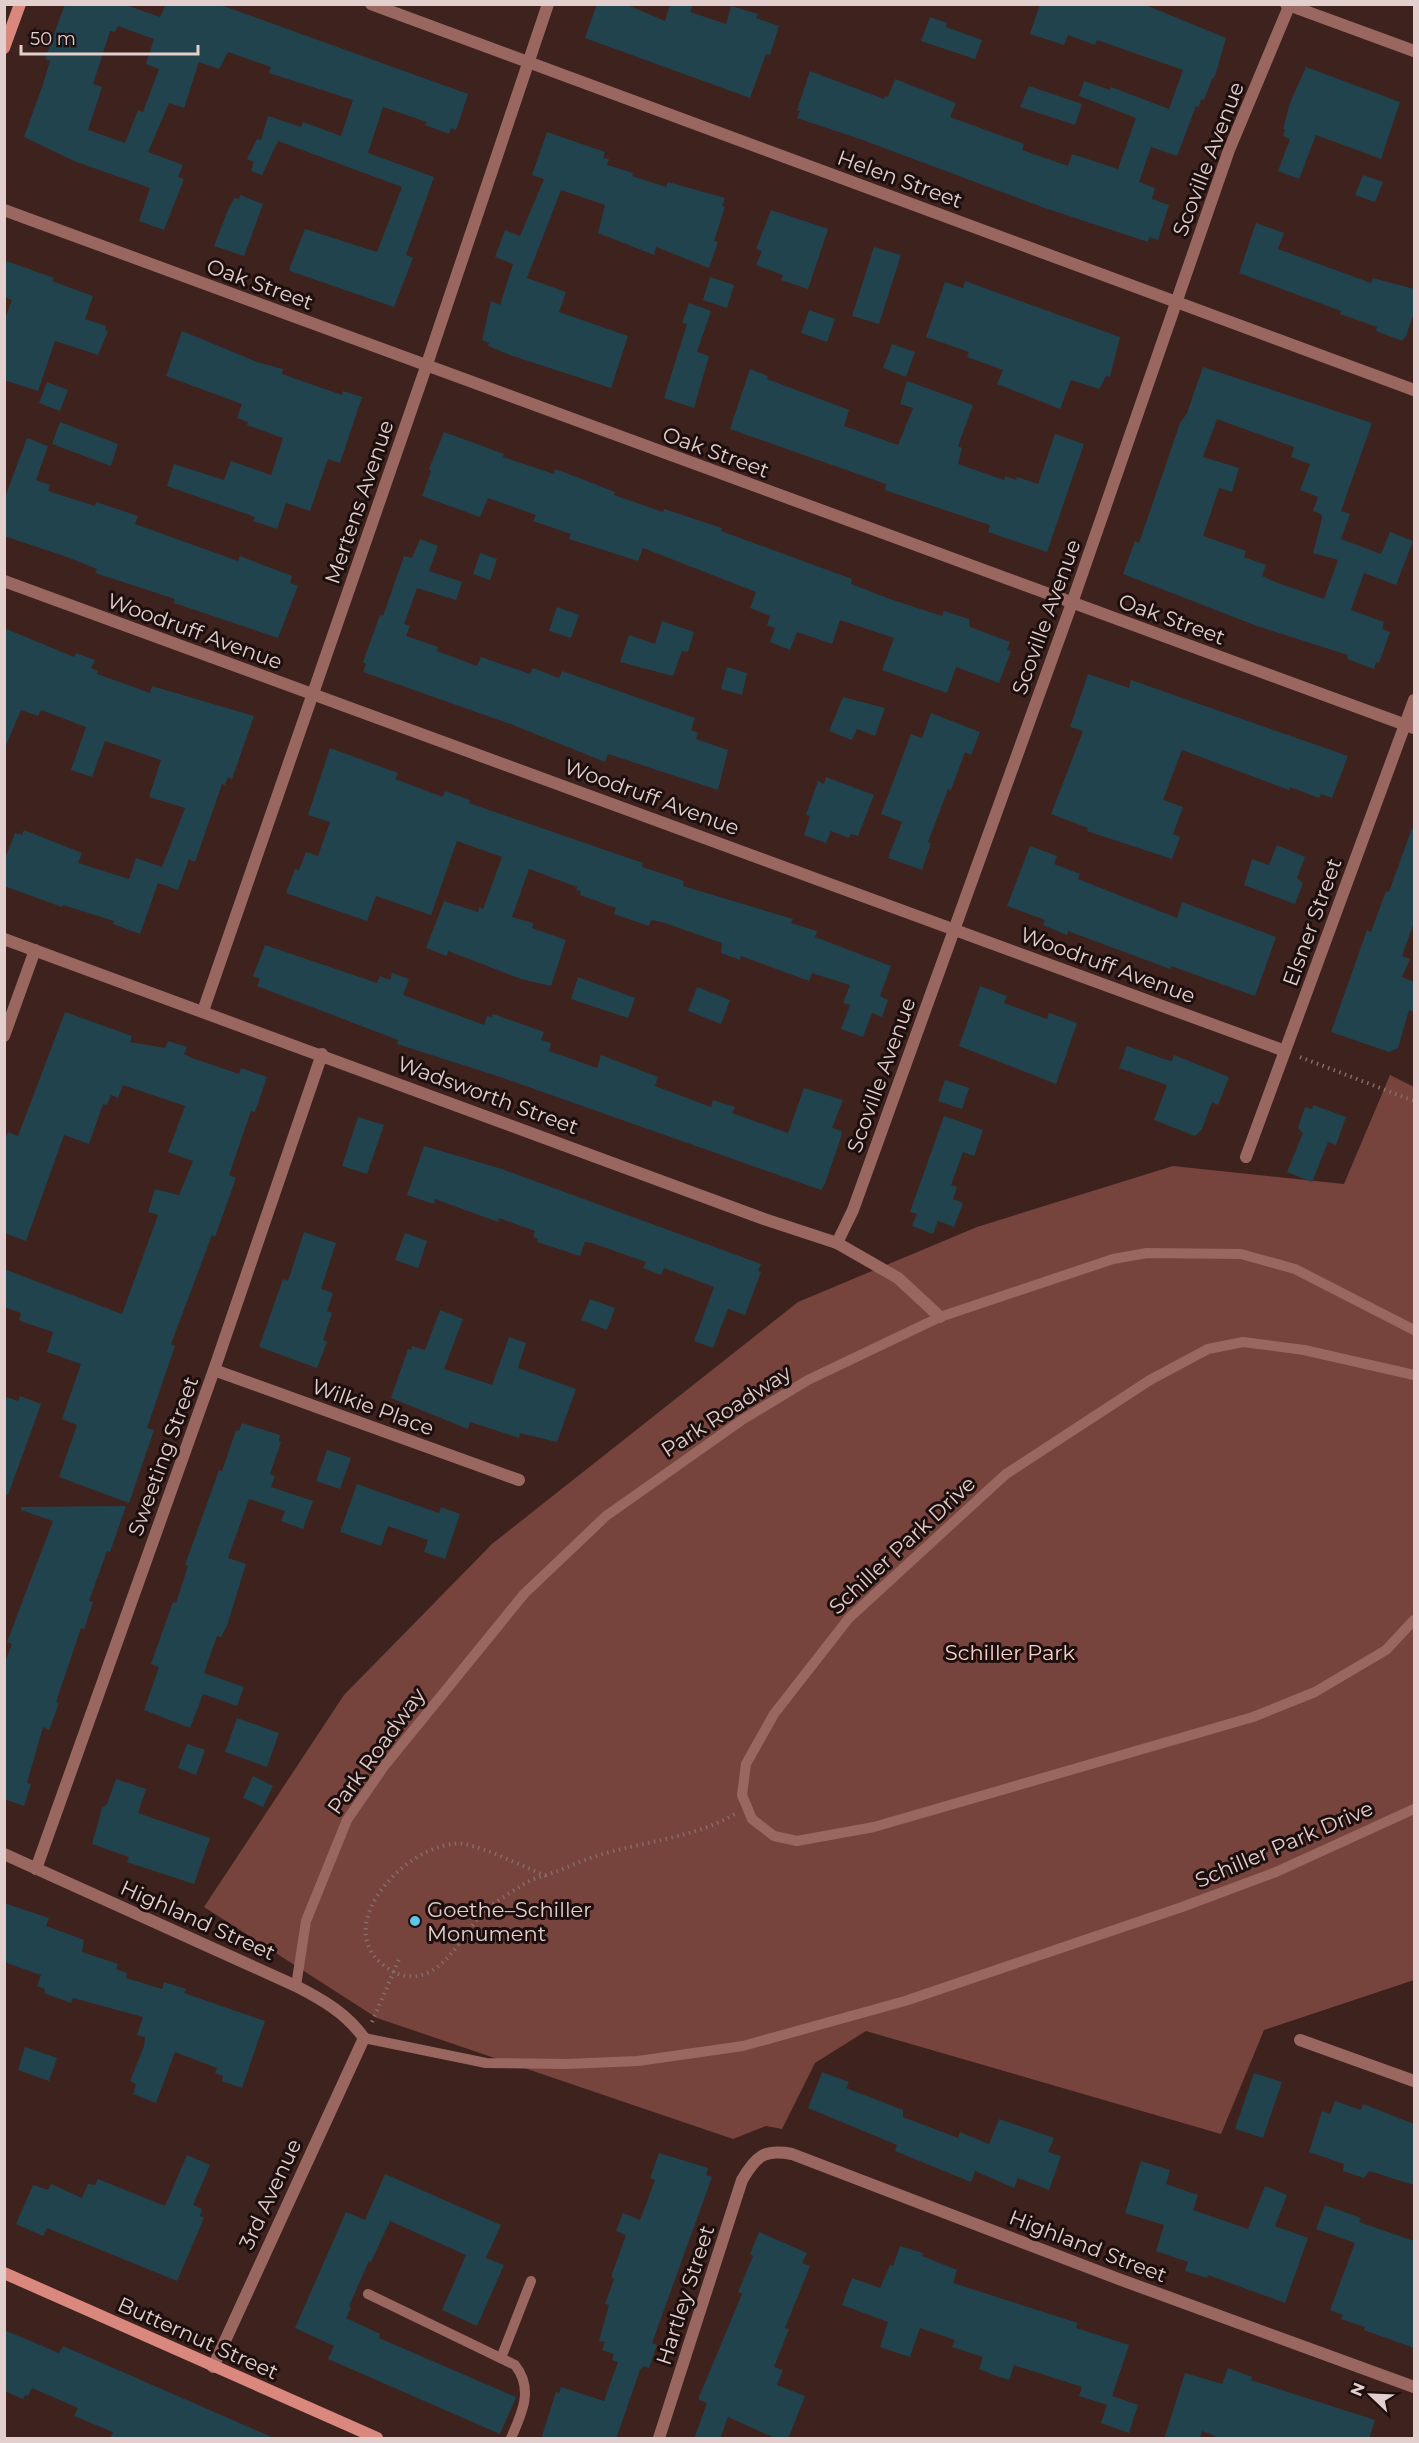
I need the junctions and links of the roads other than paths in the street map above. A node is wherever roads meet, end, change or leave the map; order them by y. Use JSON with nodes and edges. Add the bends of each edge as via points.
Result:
{"nodes":[{"id":1,"x":20,"y":4,"type":"edge"},
{"id":2,"x":371,"y":4,"type":"edge"},
{"id":3,"x":548,"y":4,"type":"edge"},
{"id":4,"x":1289,"y":5,"type":"edge"},
{"id":5,"x":4,"y":48,"type":"edge"},
{"id":6,"x":1414,"y":51,"type":"edge"},
{"id":7,"x":530,"y":63,"type":"junction"},
{"id":8,"x":4,"y":210,"type":"edge"},
{"id":9,"x":1176,"y":302,"type":"junction"},
{"id":10,"x":426,"y":367,"type":"junction"},
{"id":11,"x":1414,"y":390,"type":"edge"},
{"id":12,"x":4,"y":581,"type":"edge"},
{"id":13,"x":1072,"y":603,"type":"junction"},
{"id":14,"x":313,"y":695,"type":"junction"},
{"id":15,"x":1414,"y":700,"type":"edge"},
{"id":16,"x":1410,"y":726,"type":"edge"},
{"id":17,"x":954,"y":928,"type":"junction"},
{"id":18,"x":4,"y":939,"type":"edge"},
{"id":19,"x":35,"y":950,"type":"junction"},
{"id":20,"x":203,"y":1011,"type":"junction"},
{"id":21,"x":4,"y":1036,"type":"edge"},
{"id":22,"x":1285,"y":1052,"type":"junction"},
{"id":23,"x":322,"y":1054,"type":"junction"},
{"id":24,"x":1246,"y":1157,"type":"dead end"},
{"id":25,"x":837,"y":1243,"type":"junction"},
{"id":26,"x":940,"y":1317,"type":"junction"},
{"id":27,"x":1414,"y":1330,"type":"edge"},
{"id":28,"x":214,"y":1371,"type":"junction"},
{"id":29,"x":1414,"y":1375,"type":"edge"},
{"id":30,"x":519,"y":1480,"type":"dead end"},
{"id":31,"x":1414,"y":1620,"type":"edge"},
{"id":32,"x":1414,"y":1809,"type":"edge"},
{"id":33,"x":4,"y":1854,"type":"edge"},
{"id":34,"x":36,"y":1869,"type":"junction"},
{"id":35,"x":296,"y":1986,"type":"junction"},
{"id":36,"x":364,"y":2038,"type":"junction"},
{"id":37,"x":1300,"y":2040,"type":"dead end"},
{"id":38,"x":1414,"y":2081,"type":"edge"},
{"id":39,"x":751,"y":2165,"type":"joint"},
{"id":40,"x":4,"y":2273,"type":"edge"},
{"id":41,"x":531,"y":2281,"type":"dead end"},
{"id":42,"x":368,"y":2294,"type":"dead end"},
{"id":43,"x":501,"y":2358,"type":"junction"},
{"id":44,"x":213,"y":2367,"type":"junction"},
{"id":45,"x":1414,"y":2387,"type":"edge"},
{"id":46,"x":377,"y":2439,"type":"edge"},
{"id":47,"x":511,"y":2439,"type":"edge"},
{"id":48,"x":659,"y":2439,"type":"edge"}],
"edges":[{"from":1,"to":5,"type":"street"},
{"from":2,"to":7,"type":"street","name":"Helen Street"},
{"from":3,"to":7,"type":"street","name":"Mertens Avenue"},
{"from":4,"to":6,"type":"street"},
{"from":4,"to":9,"type":"street","name":"Scoville Avenue","via":[[1230,150]]},
{"from":7,"to":9,"type":"street","name":"Helen Street"},
{"from":7,"to":10,"type":"street","name":"Mertens Avenue"},
{"from":8,"to":10,"type":"street","name":"Oak Street"},
{"from":9,"to":11,"type":"street","name":"Helen Street"},
{"from":9,"to":13,"type":"street","name":"Scoville Avenue"},
{"from":10,"to":13,"type":"street","name":"Oak Street"},
{"from":10,"to":14,"type":"street","name":"Mertens Avenue"},
{"from":12,"to":14,"type":"street","name":"Woodruff Avenue"},
{"from":13,"to":16,"type":"street","name":"Oak Street"},
{"from":13,"to":17,"type":"street","name":"Scoville Avenue"},
{"from":14,"to":17,"type":"street","name":"Woodruff Avenue"},
{"from":14,"to":20,"type":"street","name":"Mertens Avenue"},
{"from":15,"to":16,"type":"street","name":"Elsner Street"},
{"from":16,"to":22,"type":"street","name":"Elsner Street"},
{"from":17,"to":22,"type":"street","name":"Woodruff Avenue"},
{"from":17,"to":25,"type":"street","name":"Scoville Avenue","via":[[853,1210]]},
{"from":18,"to":19,"type":"street","name":"Wadsworth Street"},
{"from":19,"to":20,"type":"street","name":"Wadsworth Street"},
{"from":19,"to":21,"type":"street"},
{"from":20,"to":23,"type":"street","name":"Wadsworth Street"},
{"from":22,"to":24,"type":"street","name":"Elsner Street"},
{"from":23,"to":25,"type":"street","name":"Wadsworth Street"},
{"from":23,"to":28,"type":"street","name":"Sweeting Street"},
{"from":25,"to":26,"type":"street","name":"Wadsworth Street","via":[[898,1278]]},
{"from":26,"to":27,"type":"lane","name":"Park Roadway","via":[[1113,1259],[1147,1253],[1241,1254],[1295,1269]]},
{"from":26,"to":35,"type":"lane","name":"Park Roadway","via":[[808,1380],[742,1420],[606,1516],[524,1594],[385,1765],[347,1820],[306,1921]]},
{"from":28,"to":30,"type":"street","name":"Wilkie Place"},
{"from":28,"to":34,"type":"street","name":"Sweeting Street"},
{"from":29,"to":31,"type":"lane","name":"Schiller Park Drive","via":[[1304,1350],[1243,1342],[1208,1349],[1150,1380],[1006,1474],[849,1618],[774,1714],[746,1764],[742,1795],[752,1819],[774,1836],[797,1841],[874,1827],[1253,1717],[1315,1692],[1386,1650]]},
{"from":32,"to":36,"type":"lane","name":"Schiller Park Drive","via":[[1276,1872],[1182,1907],[905,2001],[743,2046],[638,2061],[486,2063]]},
{"from":33,"to":34,"type":"street","name":"Highland Street"},
{"from":34,"to":35,"type":"street","name":"Highland Street"},
{"from":35,"to":36,"type":"street","name":"Highland Street","via":[[352,2021]]},
{"from":36,"to":44,"type":"street","name":"3rd Avenue"},
{"from":37,"to":38,"type":"street"},
{"from":39,"to":45,"type":"street","name":"Highland Street","via":[[758,2157],[775,2151],[792,2154]]},
{"from":39,"to":48,"type":"street","name":"Hartley Street","via":[[742,2180]]},
{"from":40,"to":44,"type":"street","name":"Butternut Street"},
{"from":41,"to":43,"type":"lane"},
{"from":42,"to":43,"type":"lane"},
{"from":43,"to":47,"type":"lane","via":[[524,2376],[526,2393]]},
{"from":44,"to":46,"type":"street","name":"Butternut Street"}]}
